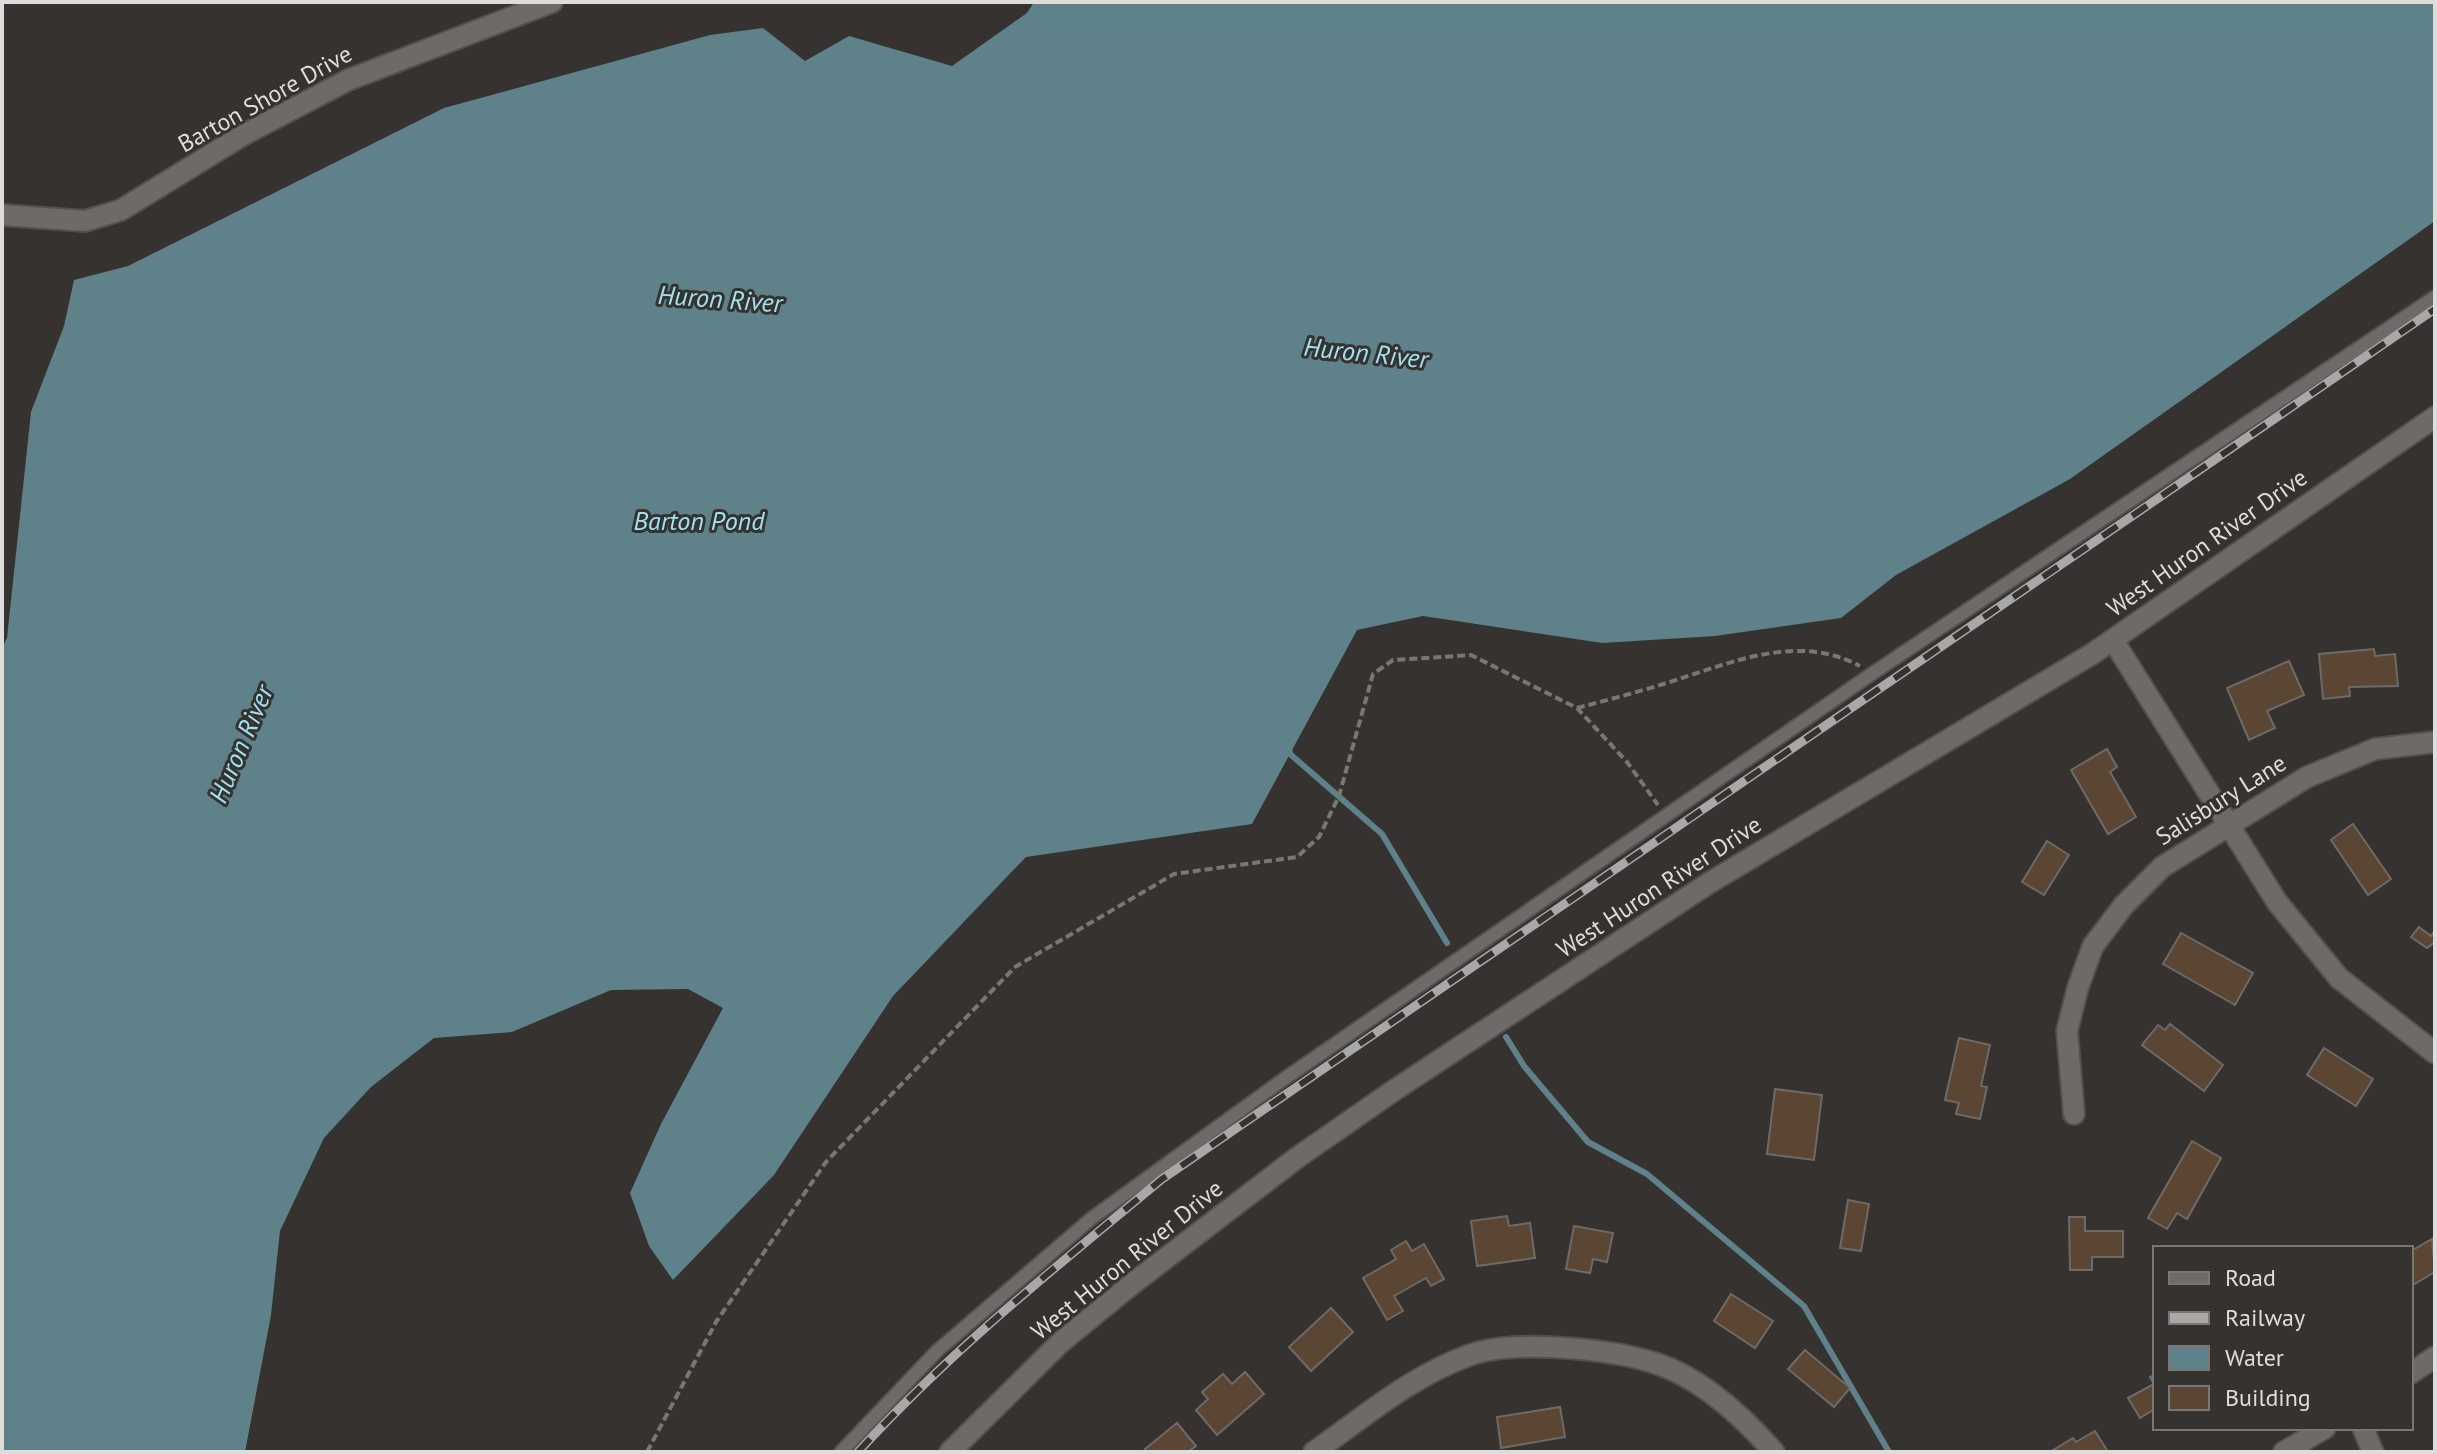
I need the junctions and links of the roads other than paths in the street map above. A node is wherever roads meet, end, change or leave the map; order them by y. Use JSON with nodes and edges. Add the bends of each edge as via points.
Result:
{"nodes":[{"id":1,"x":552,"y":2,"type":"edge"},
{"id":2,"x":2,"y":215,"type":"edge"},
{"id":3,"x":2435,"y":297,"type":"edge"},
{"id":4,"x":2435,"y":417,"type":"edge"},
{"id":5,"x":2113,"y":640,"type":"junction"},
{"id":6,"x":2435,"y":742,"type":"edge"},
{"id":7,"x":2229,"y":826,"type":"junction"},
{"id":8,"x":2435,"y":1053,"type":"edge"},
{"id":9,"x":2074,"y":1114,"type":"dead end"},
{"id":10,"x":2435,"y":1357,"type":"edge"},
{"id":11,"x":2413,"y":1372,"type":"edge"},
{"id":12,"x":2322,"y":1430,"type":"edge"},
{"id":13,"x":2364,"y":1430,"type":"edge"},
{"id":14,"x":841,"y":1452,"type":"edge"},
{"id":15,"x":950,"y":1452,"type":"edge"},
{"id":16,"x":1314,"y":1452,"type":"edge"},
{"id":17,"x":1774,"y":1452,"type":"edge"},
{"id":18,"x":2284,"y":1452,"type":"edge"},
{"id":19,"x":2373,"y":1452,"type":"edge"}],
"edges":[{"from":1,"to":2,"type":"street","name":"Barton Shore Drive","via":[[348,80],[243,135],[121,210],[85,221]]},
{"from":3,"to":14,"type":"lane","via":[[1873,673],[1284,1079],[1092,1218],[937,1351]]},
{"from":4,"to":5,"type":"street","name":"West Huron River Drive"},
{"from":5,"to":7,"type":"street"},
{"from":5,"to":15,"type":"street","name":"West Huron River Drive","via":[[1709,883],[1298,1157],[1061,1342]]},
{"from":6,"to":7,"type":"street","name":"Salisbury Lane","via":[[2375,749],[2321,771]]},
{"from":7,"to":8,"type":"street","via":[[2277,902],[2339,978]]},
{"from":7,"to":9,"type":"street","name":"Salisbury Lane","via":[[2162,867],[2093,946],[2067,1031]]},
{"from":10,"to":11,"type":"street"},
{"from":12,"to":18,"type":"street"},
{"from":13,"to":19,"type":"street"},
{"from":16,"to":17,"type":"street","via":[[1405,1386],[1472,1354],[1559,1346],[1658,1364],[1694,1382],[1751,1426]]}]}
